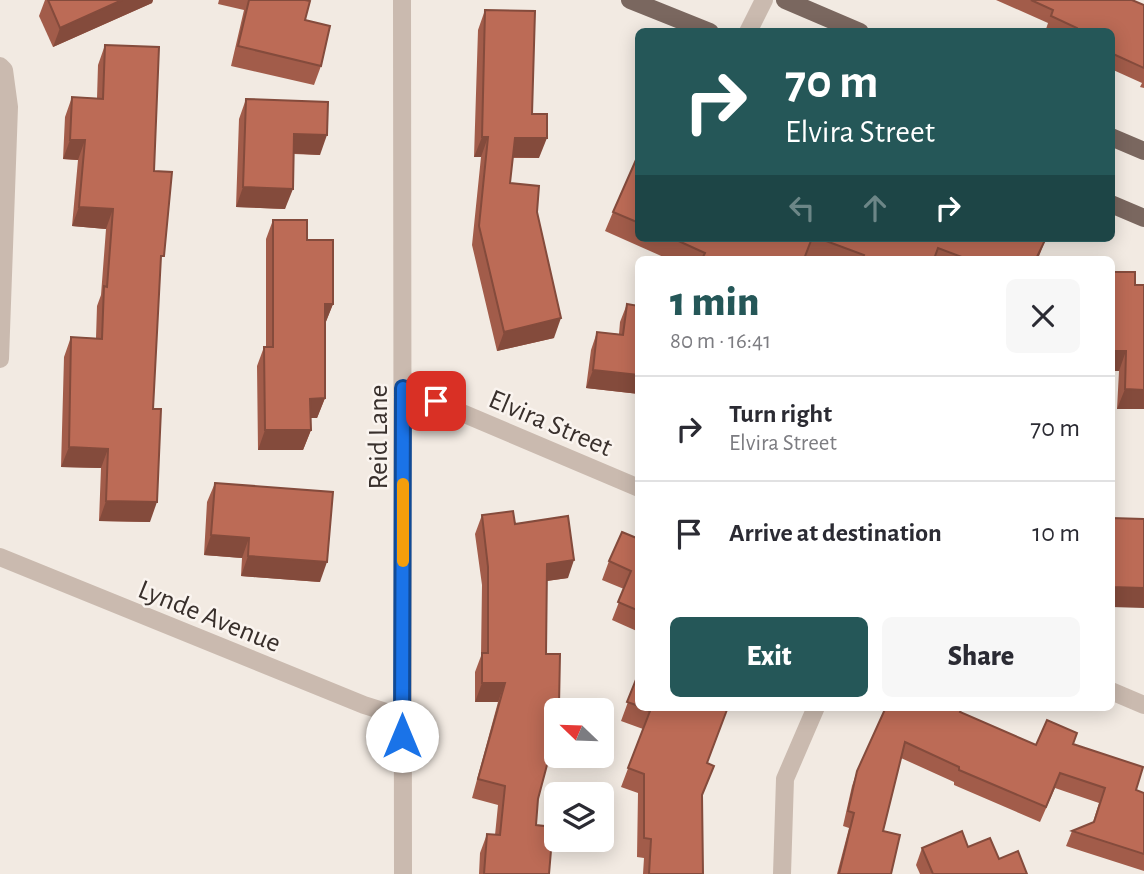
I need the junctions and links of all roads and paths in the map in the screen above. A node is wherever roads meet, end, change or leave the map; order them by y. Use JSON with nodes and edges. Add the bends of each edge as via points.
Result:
{"nodes":[{"id":1,"x":402,"y":0,"type":"edge"},
{"id":2,"x":630,"y":0,"type":"edge"},
{"id":3,"x":764,"y":0,"type":"edge"},
{"id":4,"x":785,"y":0,"type":"edge"},
{"id":5,"x":700,"y":28,"type":"edge"},
{"id":6,"x":750,"y":28,"type":"edge"},
{"id":7,"x":851,"y":28,"type":"edge"},
{"id":8,"x":0,"y":66,"type":"edge"},
{"id":9,"x":1115,"y":140,"type":"edge"},
{"id":10,"x":1144,"y":151,"type":"edge"},
{"id":11,"x":1115,"y":206,"type":"edge"},
{"id":12,"x":1144,"y":218,"type":"edge"},
{"id":13,"x":1,"y":316,"type":"edge"},
{"id":14,"x":0,"y":359,"type":"edge"},
{"id":15,"x":403,"y":388,"type":"junction"},
{"id":16,"x":635,"y":486,"type":"edge"},
{"id":17,"x":0,"y":557,"type":"edge"},
{"id":18,"x":1115,"y":693,"type":"edge"},
{"id":19,"x":1144,"y":705,"type":"edge"},
{"id":20,"x":814,"y":711,"type":"edge"},
{"id":21,"x":402,"y":717,"type":"junction"},
{"id":22,"x":403,"y":874,"type":"edge"},
{"id":23,"x":782,"y":874,"type":"edge"}],
"edges":[{"from":1,"to":15,"type":"street","name":"Reid Lane"},
{"from":2,"to":5,"type":"main road"},
{"from":3,"to":6,"type":"street"},
{"from":4,"to":7,"type":"main road"},
{"from":8,"to":13,"type":"street","via":[[9,107]]},
{"from":9,"to":10,"type":"main road"},
{"from":11,"to":12,"type":"main road"},
{"from":13,"to":14,"type":"street"},
{"from":15,"to":16,"type":"street","name":"Elvira Street"},
{"from":15,"to":21,"type":"street","name":"Reid Lane"},
{"from":17,"to":21,"type":"street","name":"Lynde Avenue"},
{"from":18,"to":19,"type":"street"},
{"from":20,"to":23,"type":"street","via":[[785,779]]},
{"from":21,"to":22,"type":"street","name":"Reid Lane"}]}
